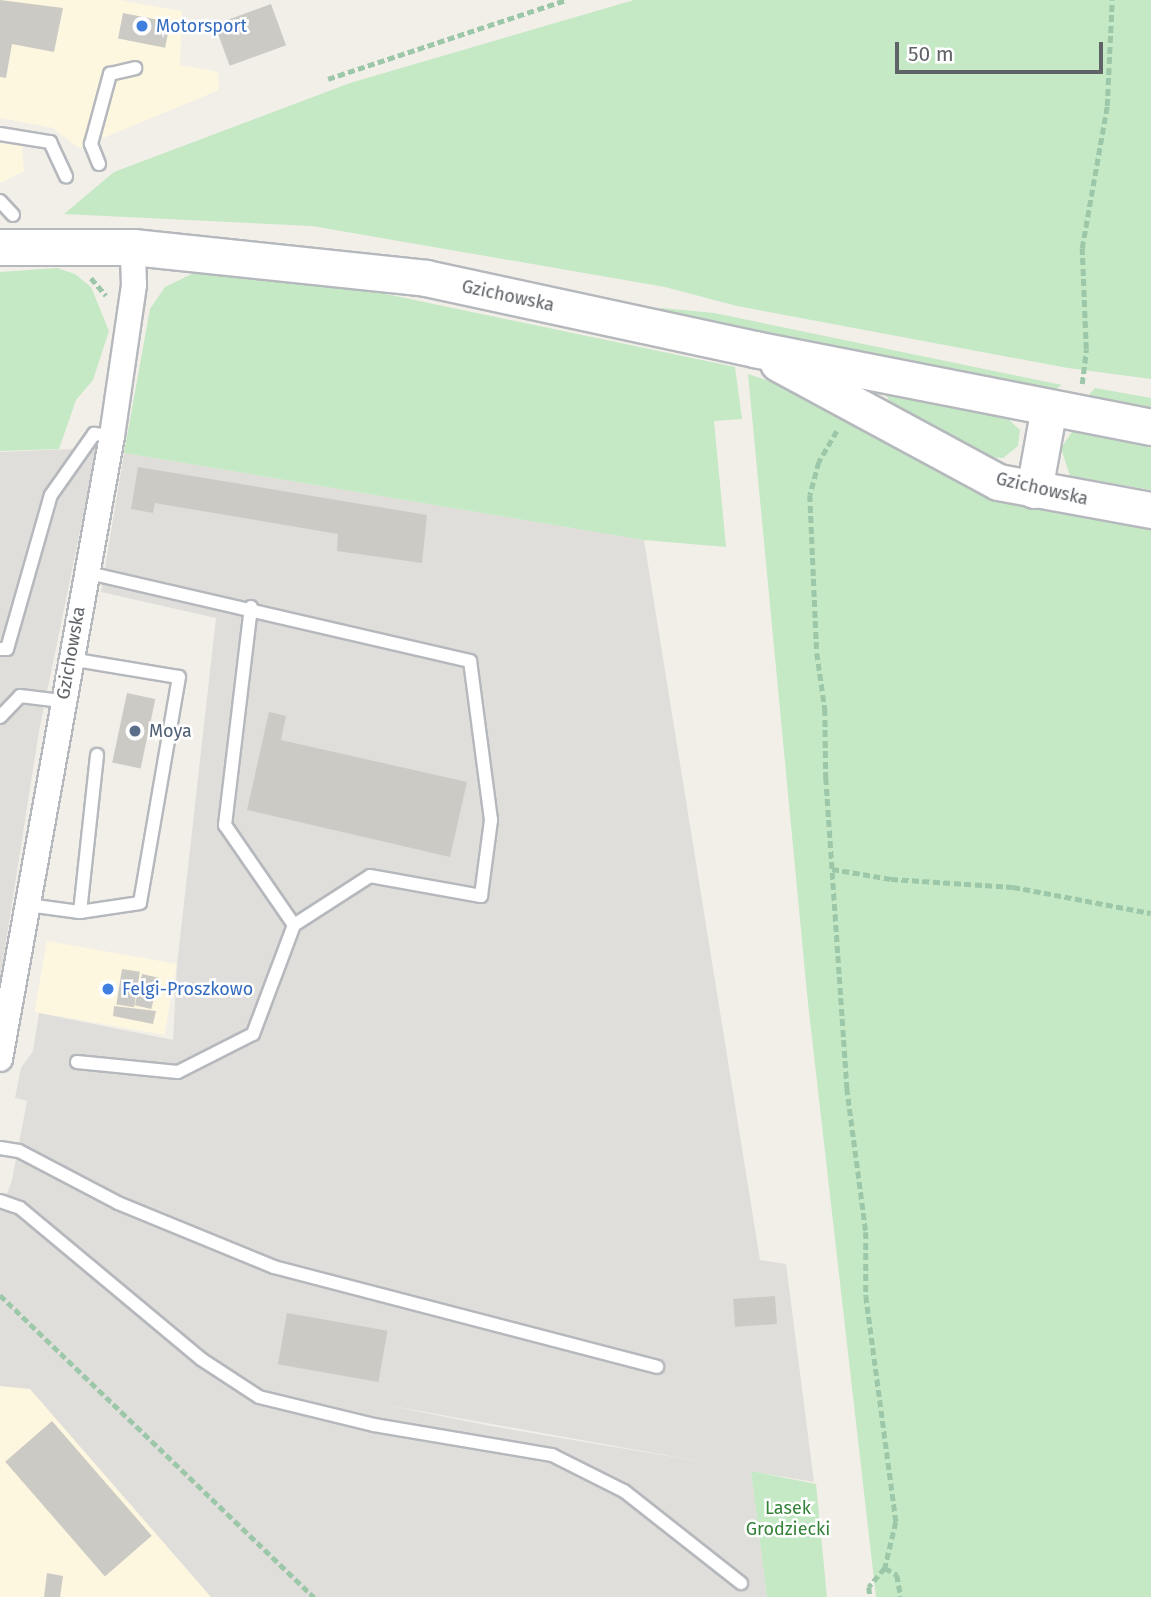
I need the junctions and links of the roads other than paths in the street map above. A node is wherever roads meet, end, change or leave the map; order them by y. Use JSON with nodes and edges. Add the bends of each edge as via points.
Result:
{"nodes":[{"id":1,"x":135,"y":68,"type":"dead end"},
{"id":2,"x":0,"y":134,"type":"edge"},
{"id":3,"x":99,"y":164,"type":"dead end"},
{"id":4,"x":66,"y":176,"type":"dead end"},
{"id":5,"x":0,"y":201,"type":"edge"},
{"id":6,"x":13,"y":215,"type":"dead end"},
{"id":7,"x":0,"y":247,"type":"edge"},
{"id":8,"x":133,"y":247,"type":"junction"},
{"id":9,"x":754,"y":349,"type":"junction"},
{"id":10,"x":1061,"y":410,"type":"junction"},
{"id":11,"x":1151,"y":427,"type":"edge"},
{"id":12,"x":112,"y":436,"type":"junction"},
{"id":13,"x":1034,"y":490,"type":"junction"},
{"id":14,"x":1151,"y":510,"type":"edge"},
{"id":15,"x":86,"y":572,"type":"junction"},
{"id":16,"x":251,"y":607,"type":"junction"},
{"id":17,"x":0,"y":649,"type":"edge"},
{"id":18,"x":70,"y":659,"type":"junction"},
{"id":19,"x":62,"y":701,"type":"junction"},
{"id":20,"x":0,"y":718,"type":"edge"},
{"id":21,"x":97,"y":755,"type":"dead end"},
{"id":22,"x":28,"y":905,"type":"junction"},
{"id":23,"x":80,"y":912,"type":"junction"},
{"id":24,"x":294,"y":925,"type":"junction"},
{"id":25,"x":0,"y":1059,"type":"edge"},
{"id":26,"x":76,"y":1062,"type":"dead end"},
{"id":27,"x":0,"y":1148,"type":"edge"},
{"id":28,"x":0,"y":1201,"type":"edge"},
{"id":29,"x":657,"y":1367,"type":"dead end"},
{"id":30,"x":741,"y":1583,"type":"dead end"}],
"edges":[{"from":1,"to":3,"type":"lane","via":[[110,75],[91,144]]},
{"from":2,"to":4,"type":"lane","via":[[50,142]]},
{"from":5,"to":6,"type":"lane"},
{"from":7,"to":8,"type":"street","name":"Gzichowska"},
{"from":8,"to":9,"type":"street","name":"Gzichowska","via":[[426,278]]},
{"from":8,"to":12,"type":"street","name":"Gzichowska","via":[[134,285]]},
{"from":9,"to":10,"type":"street","name":"Gzichowska"},
{"from":9,"to":13,"type":"street","name":"Gzichowska","via":[[851,406],[998,482]]},
{"from":10,"to":11,"type":"street","name":"Gzichowska"},
{"from":10,"to":13,"type":"street"},
{"from":12,"to":15,"type":"street","name":"Gzichowska"},
{"from":12,"to":17,"type":"lane","via":[[94,434],[51,495],[8,649]]},
{"from":13,"to":14,"type":"street","name":"Gzichowska"},
{"from":15,"to":16,"type":"lane"},
{"from":15,"to":18,"type":"street","name":"Gzichowska"},
{"from":16,"to":24,"type":"lane","via":[[225,825]]},
{"from":16,"to":24,"type":"lane","via":[[470,661],[491,820],[481,896],[370,876]]},
{"from":18,"to":19,"type":"street","name":"Gzichowska"},
{"from":18,"to":23,"type":"lane","via":[[179,677],[140,903]]},
{"from":19,"to":20,"type":"lane","via":[[20,696]]},
{"from":19,"to":22,"type":"street","name":"Gzichowska"},
{"from":21,"to":23,"type":"lane"},
{"from":22,"to":23,"type":"lane"},
{"from":22,"to":25,"type":"street","name":"Gzichowska"},
{"from":24,"to":26,"type":"lane","via":[[253,1034],[178,1072]]},
{"from":27,"to":29,"type":"lane","via":[[19,1151],[118,1203],[274,1267]]},
{"from":28,"to":30,"type":"lane","via":[[20,1208],[201,1359],[259,1397],[374,1425],[552,1455],[624,1491]]}]}
